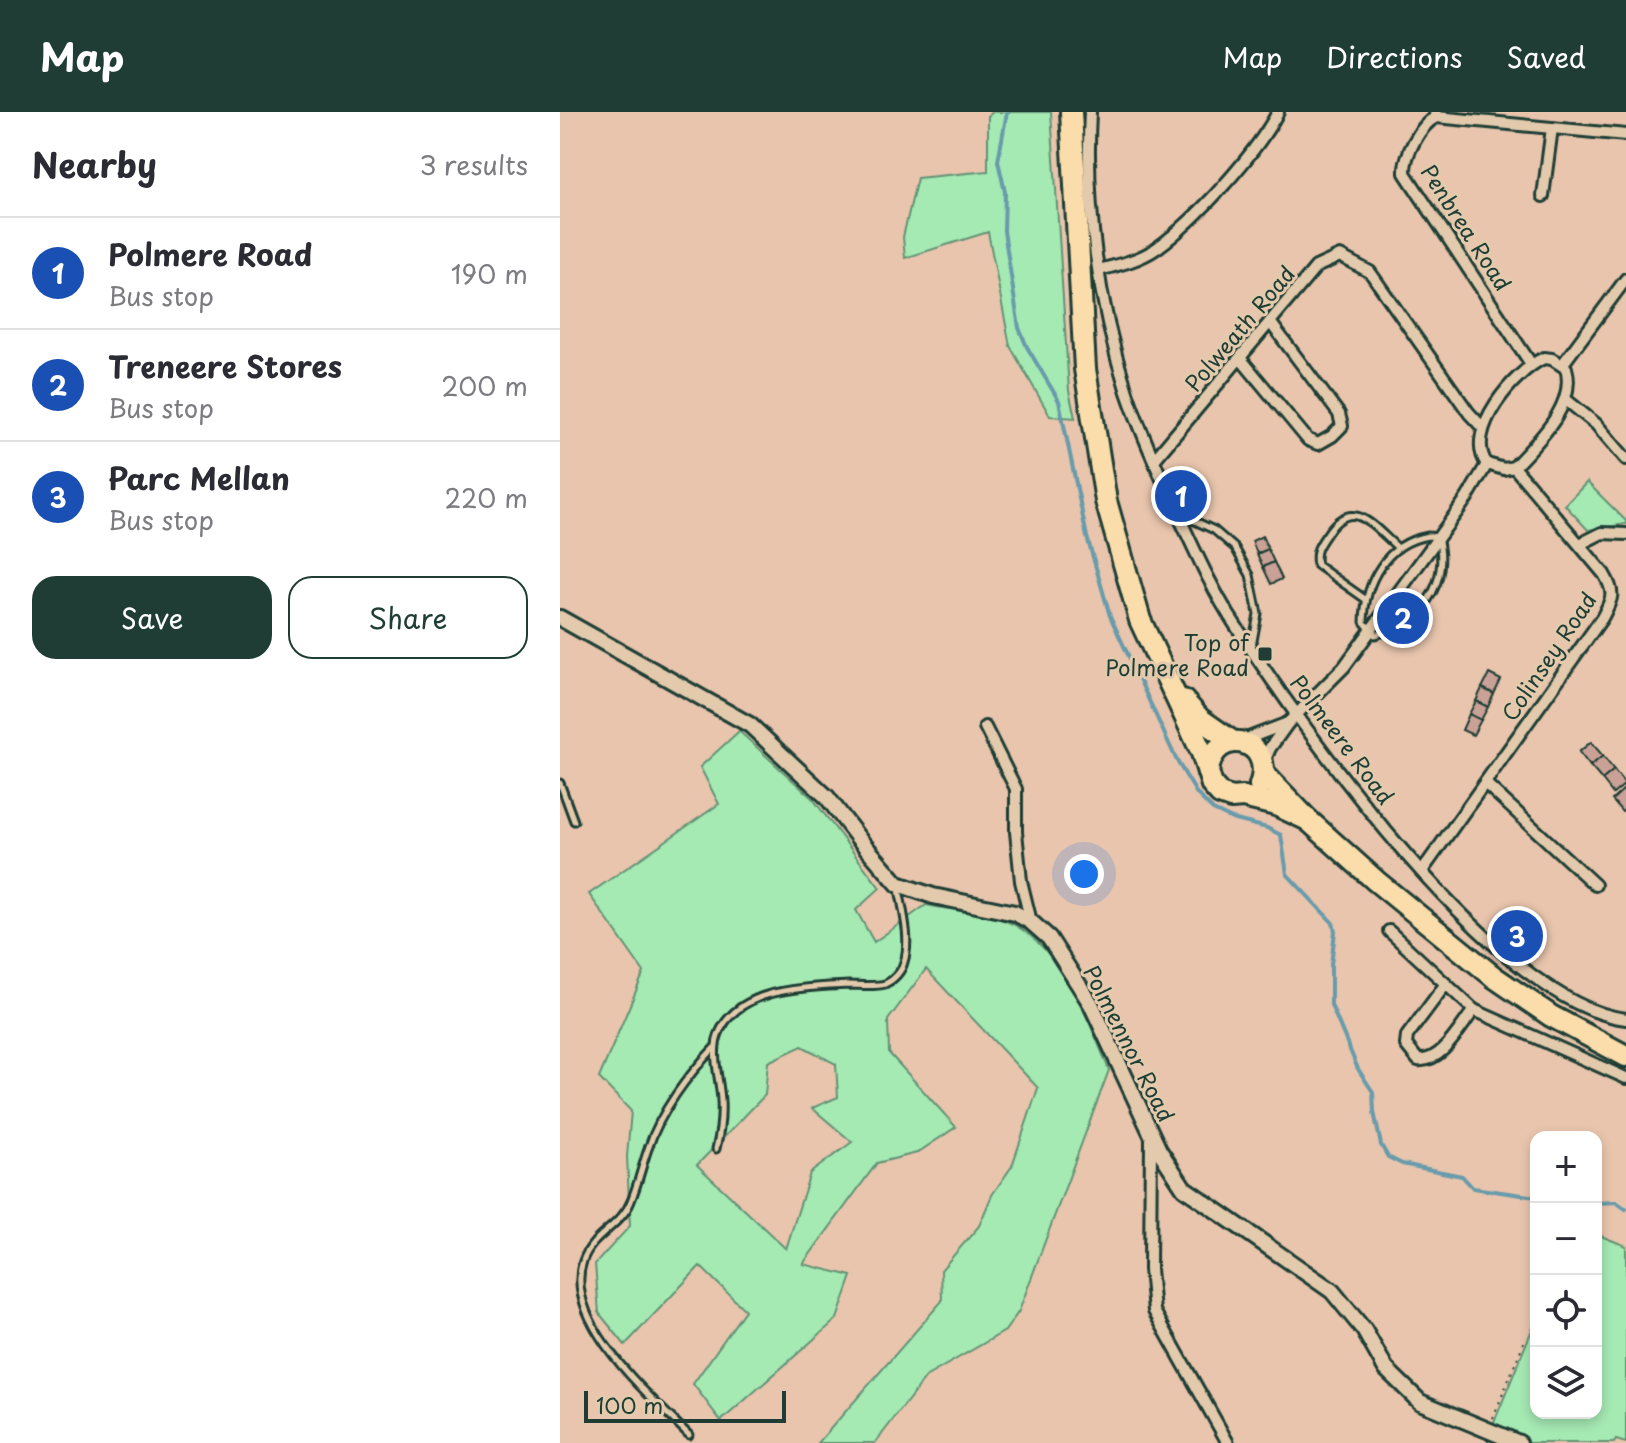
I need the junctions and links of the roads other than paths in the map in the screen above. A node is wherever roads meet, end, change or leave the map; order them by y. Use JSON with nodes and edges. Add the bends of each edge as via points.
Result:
{"nodes":[{"id":1,"x":1071,"y":112,"type":"edge"},
{"id":2,"x":1090,"y":112,"type":"edge"},
{"id":3,"x":1278,"y":112,"type":"edge"},
{"id":4,"x":1435,"y":114,"type":"edge"},
{"id":5,"x":1552,"y":128,"type":"junction"},
{"id":6,"x":1626,"y":135,"type":"edge"},
{"id":7,"x":1543,"y":196,"type":"dead end"},
{"id":8,"x":1099,"y":270,"type":"junction"},
{"id":9,"x":1626,"y":279,"type":"edge"},
{"id":10,"x":1270,"y":322,"type":"junction"},
{"id":11,"x":1240,"y":358,"type":"junction"},
{"id":12,"x":1531,"y":364,"type":"junction"},
{"id":13,"x":1562,"y":365,"type":"junction"},
{"id":14,"x":1565,"y":399,"type":"junction"},
{"id":15,"x":1482,"y":427,"type":"junction"},
{"id":16,"x":1626,"y":459,"type":"edge"},
{"id":17,"x":1154,"y":460,"type":"junction"},
{"id":18,"x":1487,"y":464,"type":"junction"},
{"id":19,"x":1514,"y":467,"type":"junction"},
{"id":20,"x":1177,"y":513,"type":"junction"},
{"id":21,"x":1626,"y":534,"type":"edge"},
{"id":22,"x":1438,"y":537,"type":"junction"},
{"id":23,"x":1580,"y":544,"type":"junction"},
{"id":24,"x":1398,"y":548,"type":"junction"},
{"id":25,"x":1365,"y":599,"type":"junction"},
{"id":26,"x":560,"y":618,"type":"edge"},
{"id":27,"x":1371,"y":630,"type":"junction"},
{"id":28,"x":1252,"y":648,"type":"junction"},
{"id":29,"x":1158,"y":663,"type":"junction"},
{"id":30,"x":1298,"y":714,"type":"junction"},
{"id":31,"x":1288,"y":723,"type":"junction"},
{"id":32,"x":985,"y":727,"type":"dead end"},
{"id":33,"x":1237,"y":742,"type":"junction"},
{"id":34,"x":1264,"y":769,"type":"junction"},
{"id":35,"x":1208,"y":773,"type":"junction"},
{"id":36,"x":560,"y":783,"type":"edge"},
{"id":37,"x":1486,"y":784,"type":"junction"},
{"id":38,"x":1243,"y":797,"type":"junction"},
{"id":39,"x":1308,"y":820,"type":"junction"},
{"id":40,"x":574,"y":821,"type":"dead end"},
{"id":41,"x":1422,"y":871,"type":"junction"},
{"id":42,"x":898,"y":884,"type":"junction"},
{"id":43,"x":1595,"y":885,"type":"dead end"},
{"id":44,"x":1031,"y":922,"type":"junction"},
{"id":45,"x":1389,"y":931,"type":"dead end"},
{"id":46,"x":1445,"y":985,"type":"junction"},
{"id":47,"x":1474,"y":1010,"type":"junction"},
{"id":48,"x":1626,"y":1019,"type":"edge"},
{"id":49,"x":714,"y":1048,"type":"junction"},
{"id":50,"x":1626,"y":1056,"type":"edge"},
{"id":51,"x":1626,"y":1078,"type":"edge"},
{"id":52,"x":1151,"y":1134,"type":"junction"},
{"id":53,"x":716,"y":1149,"type":"dead end"},
{"id":54,"x":689,"y":1435,"type":"dead end"},
{"id":55,"x":1228,"y":1443,"type":"edge"},
{"id":56,"x":1519,"y":1443,"type":"edge"}],
"edges":[{"from":1,"to":29,"type":"highway","via":[[1088,384],[1113,526]]},
{"from":2,"to":8,"type":"street","name":"Polmeere Road","via":[[1087,163]]},
{"from":3,"to":8,"type":"street","via":[[1230,179],[1168,239],[1125,264]]},
{"from":4,"to":5,"type":"street"},
{"from":4,"to":12,"type":"street","name":"Penbrea Road","via":[[1406,159],[1405,173]]},
{"from":5,"to":6,"type":"street"},
{"from":5,"to":7,"type":"street"},
{"from":8,"to":17,"type":"street","name":"Polmeere Road","via":[[1127,390]]},
{"from":9,"to":13,"type":"street"},
{"from":10,"to":11,"type":"street","name":"Polweath Road"},
{"from":10,"to":11,"type":"street","via":[[1339,414],[1342,426],[1318,444],[1308,440]]},
{"from":10,"to":15,"type":"street","name":"Polweath Road","via":[[1316,267],[1340,256],[1357,263],[1370,272]]},
{"from":11,"to":17,"type":"street","name":"Polweath Road"},
{"from":12,"to":13,"type":"street","via":[[1544,358]]},
{"from":12,"to":15,"type":"street"},
{"from":13,"to":14,"type":"street","via":[[1569,380]]},
{"from":14,"to":16,"type":"street"},
{"from":14,"to":19,"type":"street"},
{"from":15,"to":18,"type":"street","via":[[1480,448]]},
{"from":17,"to":20,"type":"street","name":"Polmeere Road"},
{"from":18,"to":19,"type":"street"},
{"from":18,"to":22,"type":"street"},
{"from":19,"to":23,"type":"street","name":"Colinsey Road"},
{"from":20,"to":28,"type":"street","name":"Polmeere Road"},
{"from":20,"to":28,"type":"lane","via":[[1214,530],[1235,548],[1250,575],[1258,614]]},
{"from":21,"to":23,"type":"street","via":[[1602,533]]},
{"from":22,"to":24,"type":"lane","via":[[1416,538]]},
{"from":22,"to":27,"type":"street"},
{"from":22,"to":27,"type":"lane","via":[[1441,572],[1434,591],[1396,630],[1375,635]]},
{"from":23,"to":37,"type":"street","name":"Colinsey Road","via":[[1604,574],[1613,596]]},
{"from":24,"to":25,"type":"lane"},
{"from":24,"to":25,"type":"lane","via":[[1367,521],[1350,515],[1336,520],[1318,547],[1317,565]]},
{"from":25,"to":27,"type":"lane","via":[[1364,622]]},
{"from":26,"to":42,"type":"street","via":[[750,725],[827,797]]},
{"from":27,"to":30,"type":"street"},
{"from":28,"to":30,"type":"street","name":"Polmeere Road"},
{"from":29,"to":33,"type":"highway","via":[[1200,719]]},
{"from":29,"to":35,"type":"highway"},
{"from":30,"to":31,"type":"street"},
{"from":30,"to":41,"type":"street","name":"Polmeere Road"},
{"from":31,"to":33,"type":"street"},
{"from":31,"to":34,"type":"street","via":[[1270,748]]},
{"from":32,"to":44,"type":"street","via":[[1016,789],[1019,869]]},
{"from":33,"to":34,"type":"highway","via":[[1255,749]]},
{"from":33,"to":35,"type":"highway","via":[[1214,752]]},
{"from":34,"to":38,"type":"highway","via":[[1261,784]]},
{"from":34,"to":39,"type":"highway"},
{"from":35,"to":38,"type":"highway","via":[[1220,794]]},
{"from":36,"to":40,"type":"lane"},
{"from":37,"to":41,"type":"street","name":"Colinsey Road"},
{"from":37,"to":43,"type":"street"},
{"from":38,"to":39,"type":"highway"},
{"from":39,"to":50,"type":"highway","via":[[1494,977],[1551,1016]]},
{"from":41,"to":48,"type":"street","name":"Polmeere Road","via":[[1488,939],[1537,978],[1584,1007]]},
{"from":42,"to":44,"type":"street","name":"Polmennor Road","via":[[1015,913]]},
{"from":42,"to":49,"type":"lane","via":[[905,924],[905,960],[898,976],[884,984],[796,988],[755,1000],[721,1028]]},
{"from":44,"to":52,"type":"street","name":"Polmennor Road","via":[[1049,938],[1091,1004]]},
{"from":45,"to":46,"type":"street"},
{"from":46,"to":47,"type":"street"},
{"from":46,"to":47,"type":"street","via":[[1407,1036],[1406,1045],[1418,1060],[1437,1056]]},
{"from":47,"to":51,"type":"street"},
{"from":49,"to":53,"type":"lane","via":[[722,1123]]},
{"from":49,"to":54,"type":"lane","via":[[664,1116],[629,1206],[619,1222],[591,1243],[581,1263],[586,1314],[635,1381]]},
{"from":52,"to":55,"type":"street","via":[[1154,1311]]},
{"from":52,"to":56,"type":"street","name":"Polmennor Road","via":[[1184,1188],[1332,1291],[1364,1330],[1386,1369],[1420,1402]]}]}
